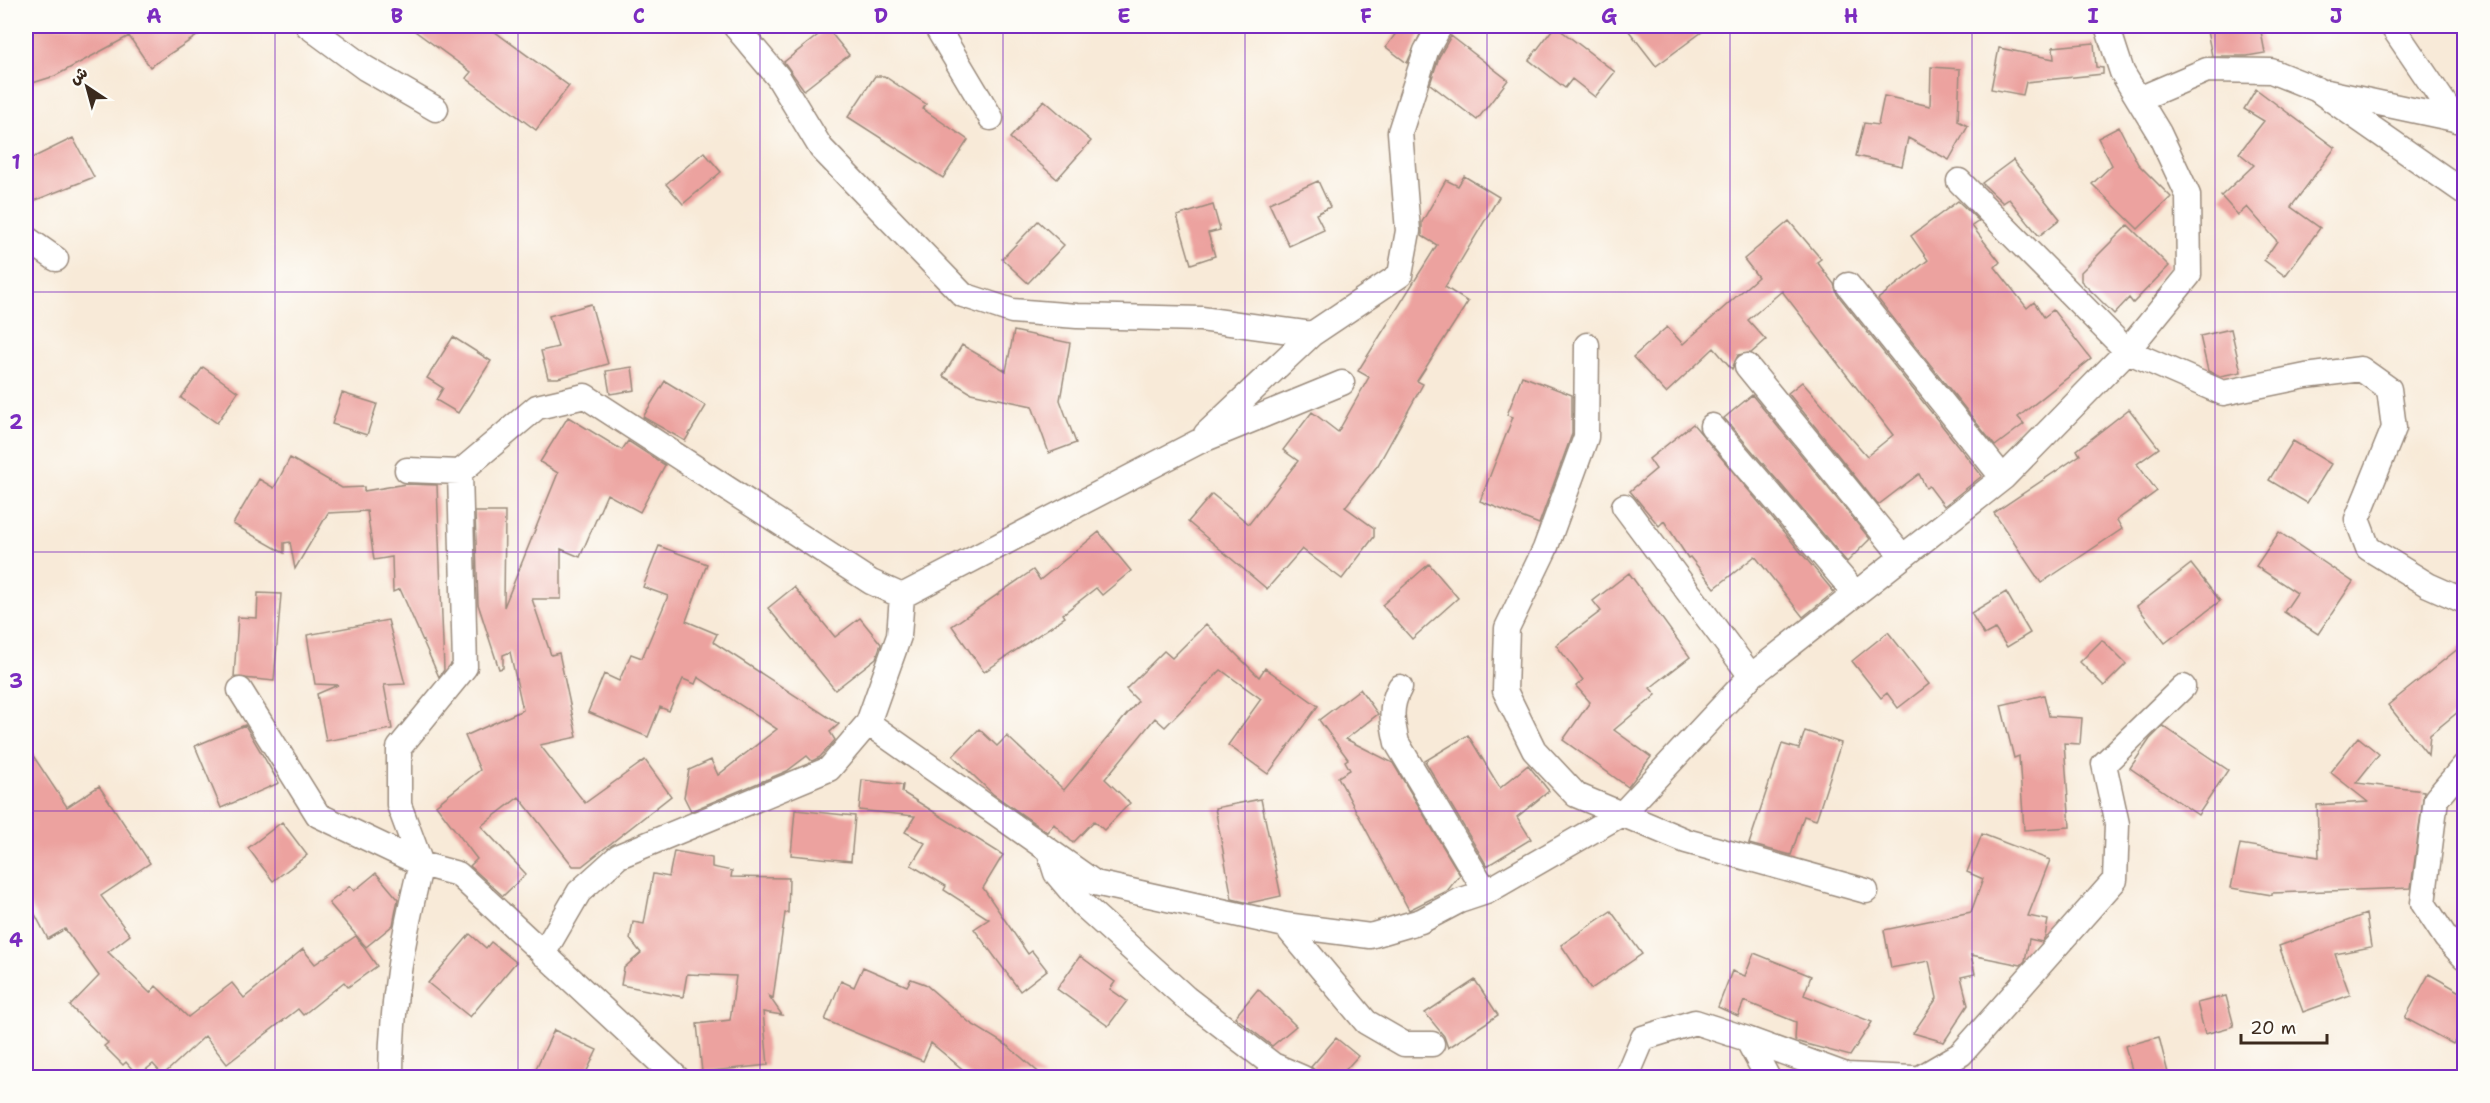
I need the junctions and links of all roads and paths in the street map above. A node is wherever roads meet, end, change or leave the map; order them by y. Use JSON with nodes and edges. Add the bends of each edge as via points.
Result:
{"nodes":[{"id":1,"x":308,"y":26,"type":"edge"},
{"id":2,"x":735,"y":26,"type":"edge"},
{"id":3,"x":936,"y":26,"type":"edge"},
{"id":4,"x":1440,"y":26,"type":"edge"},
{"id":5,"x":2107,"y":26,"type":"edge"},
{"id":6,"x":2392,"y":26,"type":"edge"},
{"id":7,"x":2316,"y":90,"type":"junction"},
{"id":8,"x":2139,"y":99,"type":"junction"},
{"id":9,"x":436,"y":109,"type":"dead end"},
{"id":10,"x":991,"y":118,"type":"dead end"},
{"id":11,"x":2460,"y":121,"type":"edge"},
{"id":12,"x":1959,"y":181,"type":"dead end"},
{"id":13,"x":2464,"y":192,"type":"edge"},
{"id":14,"x":26,"y":238,"type":"edge"},
{"id":15,"x":56,"y":259,"type":"dead end"},
{"id":16,"x":1848,"y":285,"type":"dead end"},
{"id":17,"x":1312,"y":334,"type":"junction"},
{"id":18,"x":1587,"y":345,"type":"dead end"},
{"id":19,"x":2127,"y":351,"type":"junction"},
{"id":20,"x":1747,"y":366,"type":"dead end"},
{"id":21,"x":1342,"y":383,"type":"dead end"},
{"id":22,"x":1712,"y":426,"type":"dead end"},
{"id":23,"x":1198,"y":442,"type":"junction"},
{"id":24,"x":407,"y":470,"type":"dead end"},
{"id":25,"x":460,"y":472,"type":"junction"},
{"id":26,"x":2003,"y":478,"type":"junction"},
{"id":27,"x":1624,"y":506,"type":"dead end"},
{"id":28,"x":1902,"y":556,"type":"junction"},
{"id":29,"x":1856,"y":594,"type":"junction"},
{"id":30,"x":902,"y":596,"type":"junction"},
{"id":31,"x":2464,"y":601,"type":"edge"},
{"id":32,"x":1751,"y":676,"type":"junction"},
{"id":33,"x":1400,"y":687,"type":"dead end"},
{"id":34,"x":2183,"y":687,"type":"dead end"},
{"id":35,"x":240,"y":690,"type":"dead end"},
{"id":36,"x":868,"y":723,"type":"junction"},
{"id":37,"x":2464,"y":766,"type":"edge"},
{"id":38,"x":1623,"y":813,"type":"junction"},
{"id":39,"x":1049,"y":850,"type":"junction"},
{"id":40,"x":421,"y":864,"type":"junction"},
{"id":41,"x":1866,"y":891,"type":"dead end"},
{"id":42,"x":1486,"y":892,"type":"junction"},
{"id":43,"x":1285,"y":925,"type":"junction"},
{"id":44,"x":543,"y":954,"type":"junction"},
{"id":45,"x":2464,"y":957,"type":"edge"},
{"id":46,"x":1747,"y":1039,"type":"junction"},
{"id":47,"x":1432,"y":1044,"type":"dead end"},
{"id":48,"x":391,"y":1077,"type":"edge"},
{"id":49,"x":677,"y":1077,"type":"edge"},
{"id":50,"x":1303,"y":1077,"type":"edge"},
{"id":51,"x":1626,"y":1077,"type":"edge"},
{"id":52,"x":1768,"y":1077,"type":"edge"},
{"id":53,"x":1913,"y":1077,"type":"edge"},
{"id":54,"x":1920,"y":1077,"type":"edge"}],
"edges":[{"from":1,"to":9,"type":"street","via":[[365,68]]},
{"from":2,"to":17,"type":"street","via":[[778,77],[821,148],[963,295],[1012,311],[1201,319]]},
{"from":3,"to":10,"type":"street"},
{"from":4,"to":17,"type":"street","via":[[1426,51],[1400,132],[1408,231],[1400,275]]},
{"from":5,"to":8,"type":"street","via":[[2122,72]]},
{"from":6,"to":11,"type":"street"},
{"from":7,"to":8,"type":"street","via":[[2271,71],[2207,70]]},
{"from":7,"to":11,"type":"street"},
{"from":7,"to":13,"type":"street"},
{"from":8,"to":19,"type":"street","via":[[2188,195],[2189,275]]},
{"from":12,"to":19,"type":"street"},
{"from":14,"to":15,"type":"street"},
{"from":16,"to":26,"type":"street"},
{"from":17,"to":23,"type":"street"},
{"from":18,"to":38,"type":"street","via":[[1586,437],[1545,549],[1507,628],[1505,691],[1534,750],[1575,795]]},
{"from":19,"to":26,"type":"street"},
{"from":19,"to":31,"type":"street","via":[[2223,393],[2361,369],[2389,389],[2394,429],[2357,519],[2368,548],[2428,585]]},
{"from":20,"to":28,"type":"street"},
{"from":21,"to":23,"type":"street"},
{"from":22,"to":29,"type":"street"},
{"from":23,"to":30,"type":"street"},
{"from":24,"to":25,"type":"street"},
{"from":25,"to":30,"type":"street","via":[[537,408],[585,396],[871,582]]},
{"from":25,"to":40,"type":"street","via":[[465,667],[399,748],[399,805]]},
{"from":26,"to":28,"type":"street"},
{"from":27,"to":32,"type":"street"},
{"from":28,"to":29,"type":"street"},
{"from":29,"to":32,"type":"street"},
{"from":30,"to":36,"type":"street","via":[[899,636]]},
{"from":32,"to":38,"type":"street"},
{"from":33,"to":42,"type":"street","via":[[1391,717],[1397,743]]},
{"from":34,"to":54,"type":"street","via":[[2104,764],[2116,824],[2115,880],[1961,1054]]},
{"from":35,"to":40,"type":"street","via":[[318,815]]},
{"from":36,"to":39,"type":"street"},
{"from":36,"to":44,"type":"street","via":[[829,769],[619,856],[579,892]]},
{"from":37,"to":45,"type":"street","via":[[2436,799],[2422,903]]},
{"from":38,"to":41,"type":"street","via":[[1686,841]]},
{"from":38,"to":42,"type":"street"},
{"from":39,"to":43,"type":"street","via":[[1095,883]]},
{"from":39,"to":50,"type":"street","via":[[1056,873],[1082,904],[1186,998],[1272,1065]]},
{"from":40,"to":44,"type":"street","via":[[458,874]]},
{"from":40,"to":48,"type":"street","via":[[401,945],[391,1037]]},
{"from":42,"to":43,"type":"street","via":[[1421,921],[1370,936]]},
{"from":43,"to":47,"type":"street","via":[[1366,1022],[1404,1044]]},
{"from":44,"to":49,"type":"street"},
{"from":46,"to":51,"type":"street","via":[[1695,1022],[1643,1038]]},
{"from":46,"to":52,"type":"street"},
{"from":46,"to":53,"type":"street","via":[[1846,1075]]}]}
